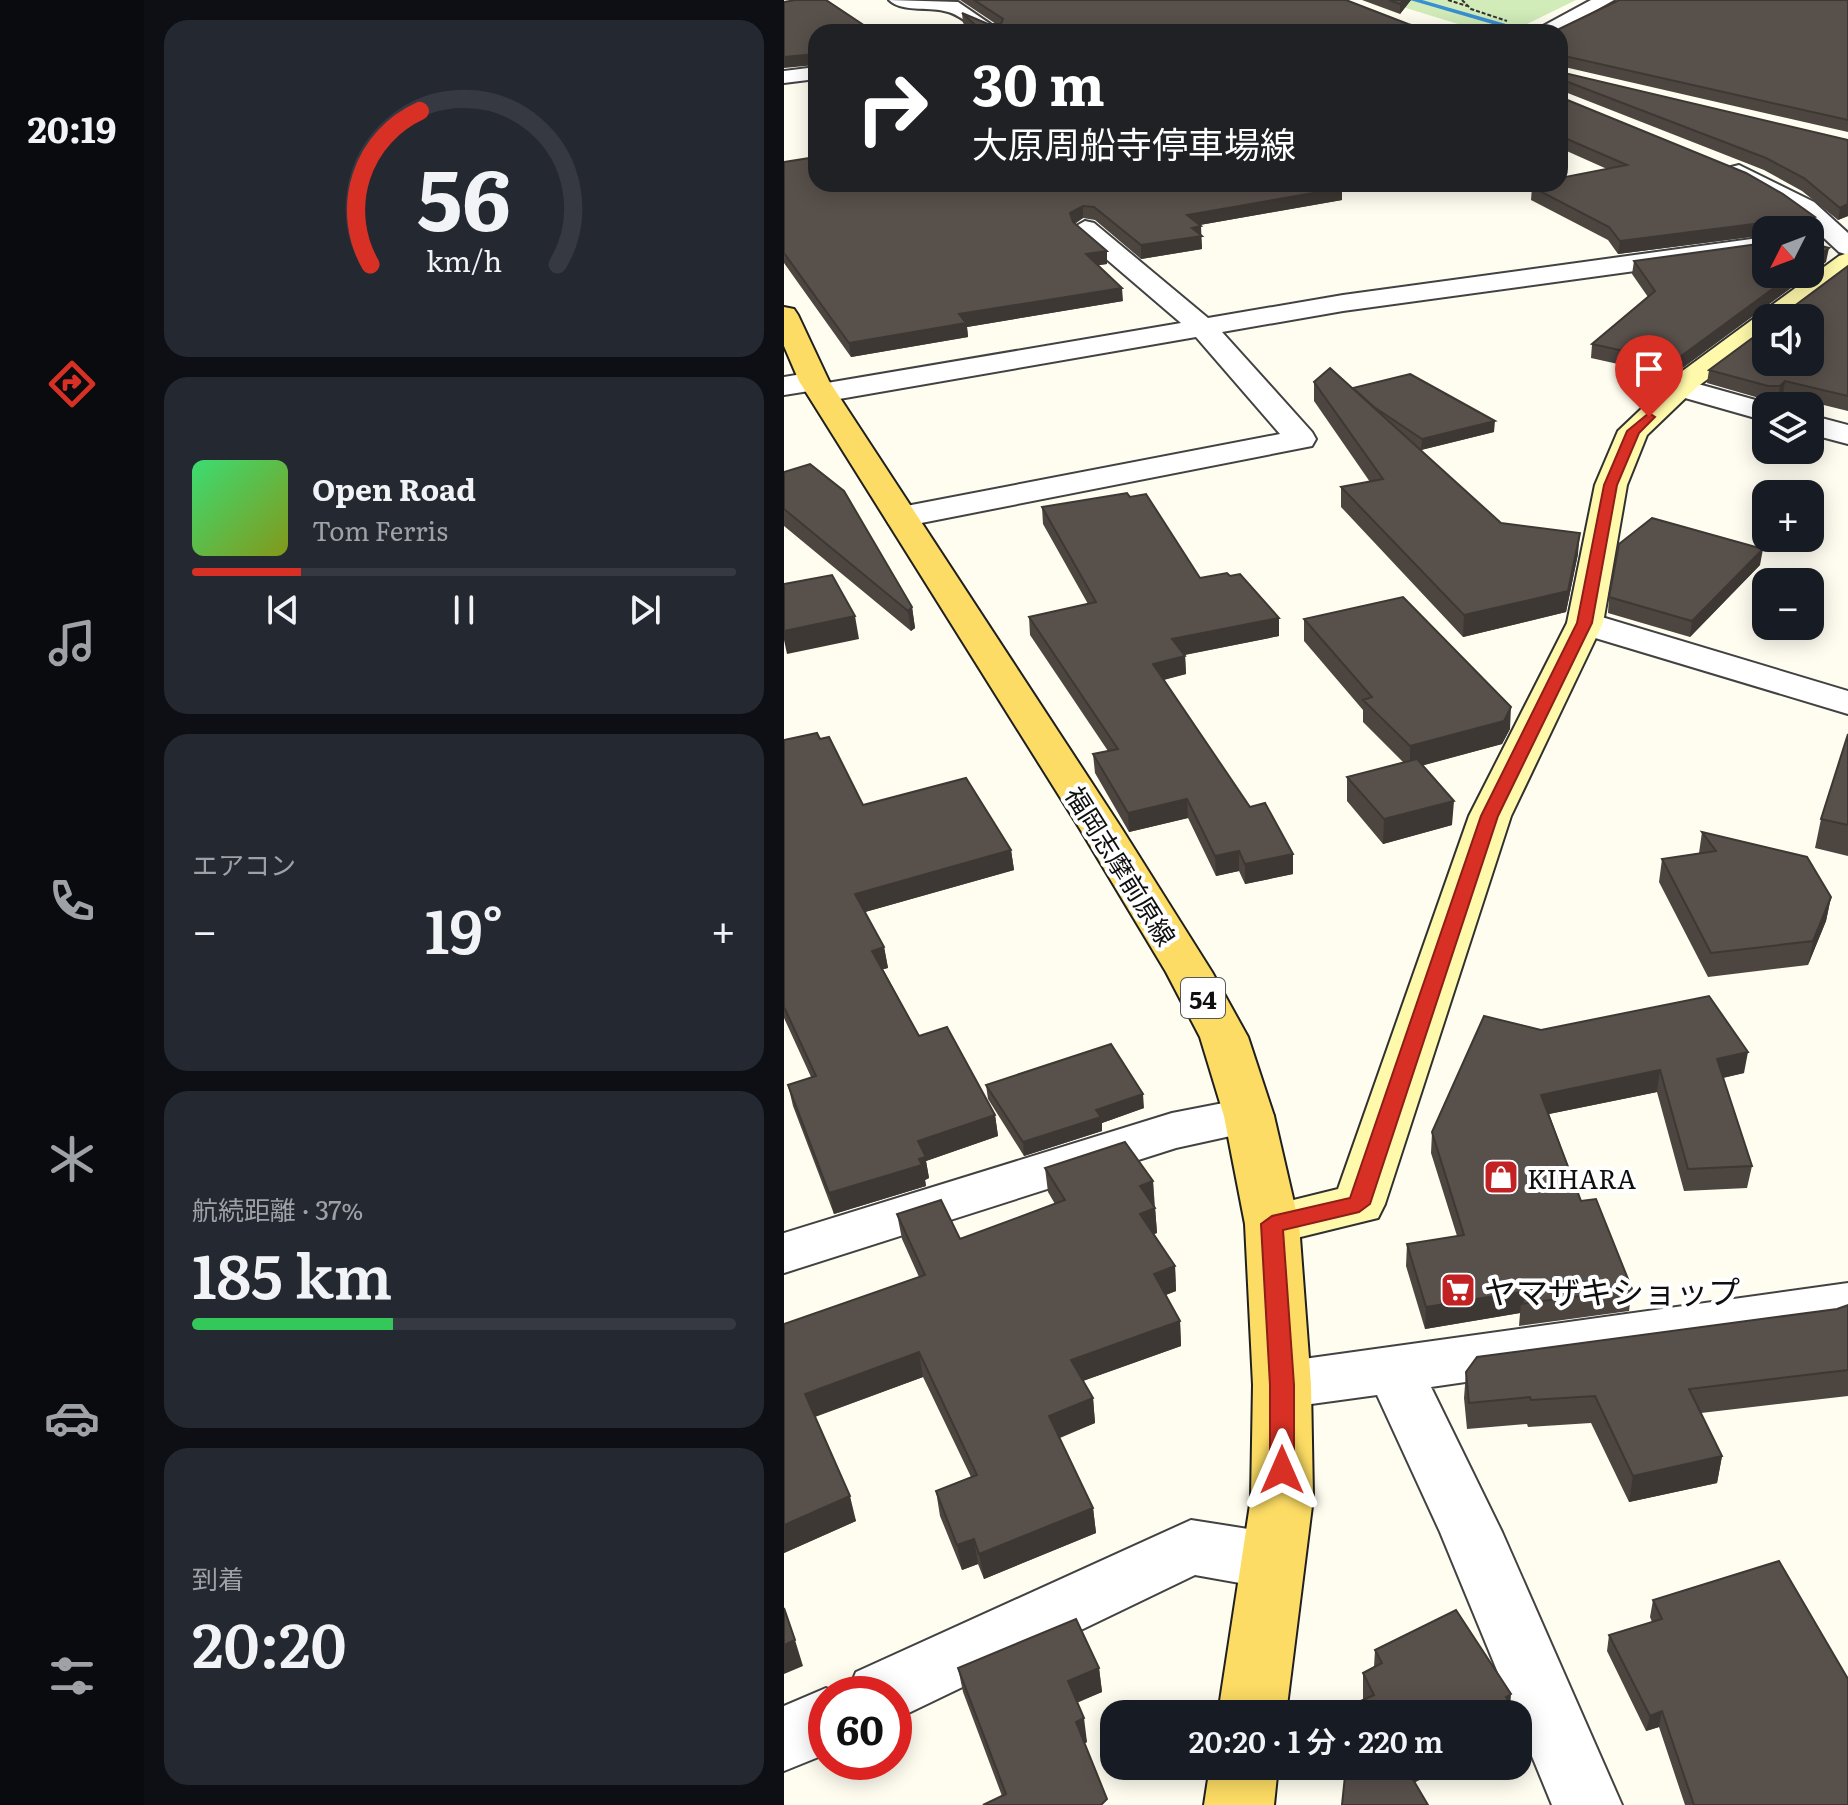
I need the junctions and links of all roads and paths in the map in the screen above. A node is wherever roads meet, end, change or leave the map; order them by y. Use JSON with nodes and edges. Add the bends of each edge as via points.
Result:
{"nodes":[{"id":1,"x":898,"y":0,"type":"edge"},
{"id":2,"x":1448,"y":0,"type":"edge"},
{"id":3,"x":1462,"y":0,"type":"edge"},
{"id":4,"x":1605,"y":0,"type":"edge"},
{"id":5,"x":1468,"y":6,"type":"junction"},
{"id":6,"x":980,"y":24,"type":"edge"},
{"id":7,"x":1519,"y":24,"type":"edge"},
{"id":8,"x":1558,"y":24,"type":"edge"},
{"id":9,"x":808,"y":74,"type":"edge"},
{"id":10,"x":784,"y":77,"type":"edge"},
{"id":11,"x":1715,"y":162,"type":"edge"},
{"id":12,"x":1085,"y":228,"type":"edge"},
{"id":13,"x":1824,"y":240,"type":"edge"},
{"id":14,"x":1844,"y":241,"type":"edge"},
{"id":15,"x":1752,"y":247,"type":"edge"},
{"id":16,"x":1848,"y":261,"type":"edge"},
{"id":17,"x":1791,"y":304,"type":"edge"},
{"id":18,"x":784,"y":315,"type":"edge"},
{"id":19,"x":1202,"y":327,"type":"junction"},
{"id":20,"x":1752,"y":334,"type":"edge"},
{"id":21,"x":807,"y":387,"type":"edge"},
{"id":22,"x":1681,"y":388,"type":"junction"},
{"id":23,"x":1752,"y":408,"type":"edge"},
{"id":24,"x":1824,"y":428,"type":"edge"},
{"id":25,"x":1848,"y":435,"type":"edge"},
{"id":26,"x":901,"y":517,"type":"junction"},
{"id":27,"x":1585,"y":623,"type":"junction"},
{"id":28,"x":1848,"y":703,"type":"edge"},
{"id":29,"x":1249,"y":1116,"type":"junction"},
{"id":30,"x":1272,"y":1224,"type":"junction"},
{"id":31,"x":784,"y":1253,"type":"edge"},
{"id":32,"x":1848,"y":1305,"type":"edge"},
{"id":33,"x":1394,"y":1369,"type":"junction"},
{"id":34,"x":1282,"y":1385,"type":"junction"},
{"id":35,"x":1274,"y":1561,"type":"junction"},
{"id":36,"x":912,"y":1679,"type":"edge"},
{"id":37,"x":1254,"y":1700,"type":"edge"},
{"id":38,"x":808,"y":1728,"type":"edge"},
{"id":39,"x":784,"y":1739,"type":"edge"},
{"id":40,"x":1242,"y":1780,"type":"edge"},
{"id":41,"x":1239,"y":1805,"type":"edge"},
{"id":42,"x":1587,"y":1805,"type":"edge"}],
"edges":[{"from":1,"to":6,"type":"street","via":[[952,6]]},
{"from":2,"to":5,"type":"path"},
{"from":3,"to":5,"type":"path"},
{"from":4,"to":8,"type":"street"},
{"from":5,"to":7,"type":"path"},
{"from":9,"to":10,"type":"street"},
{"from":11,"to":14,"type":"street","via":[[1805,207]]},
{"from":12,"to":19,"type":"street"},
{"from":13,"to":14,"type":"street"},
{"from":15,"to":19,"type":"street","via":[[1529,275]]},
{"from":16,"to":17,"type":"main road"},
{"from":18,"to":21,"type":"main road","name":"福岡志摩前原線","number":"54"},
{"from":19,"to":21,"type":"street"},
{"from":19,"to":26,"type":"street","via":[[1301,439]]},
{"from":20,"to":22,"type":"main road"},
{"from":21,"to":26,"type":"main road","name":"福岡志摩前原線","number":"54"},
{"from":22,"to":23,"type":"street"},
{"from":22,"to":27,"type":"main road","via":[[1633,431],[1611,485]]},
{"from":24,"to":25,"type":"street"},
{"from":26,"to":29,"type":"main road","name":"福岡志摩前原線","number":"54","via":[[1189,972],[1224,1037]]},
{"from":27,"to":28,"type":"street"},
{"from":27,"to":30,"type":"main road","via":[[1490,816],[1359,1204]]},
{"from":29,"to":30,"type":"main road","name":"福岡志摩前原線","number":"54"},
{"from":29,"to":31,"type":"street","via":[[1172,1131]]},
{"from":30,"to":34,"type":"main road","name":"福岡志摩前原線","number":"54"},
{"from":32,"to":33,"type":"street"},
{"from":33,"to":34,"type":"street"},
{"from":33,"to":42,"type":"street","via":[[1471,1532]]},
{"from":34,"to":35,"type":"main road","name":"福岡志摩前原線","number":"54","via":[[1282,1498]]},
{"from":35,"to":36,"type":"street","via":[[1191,1547]]},
{"from":35,"to":37,"type":"main road","name":"福岡志摩前原線","number":"54"},
{"from":38,"to":39,"type":"street"},
{"from":40,"to":41,"type":"main road"}]}
